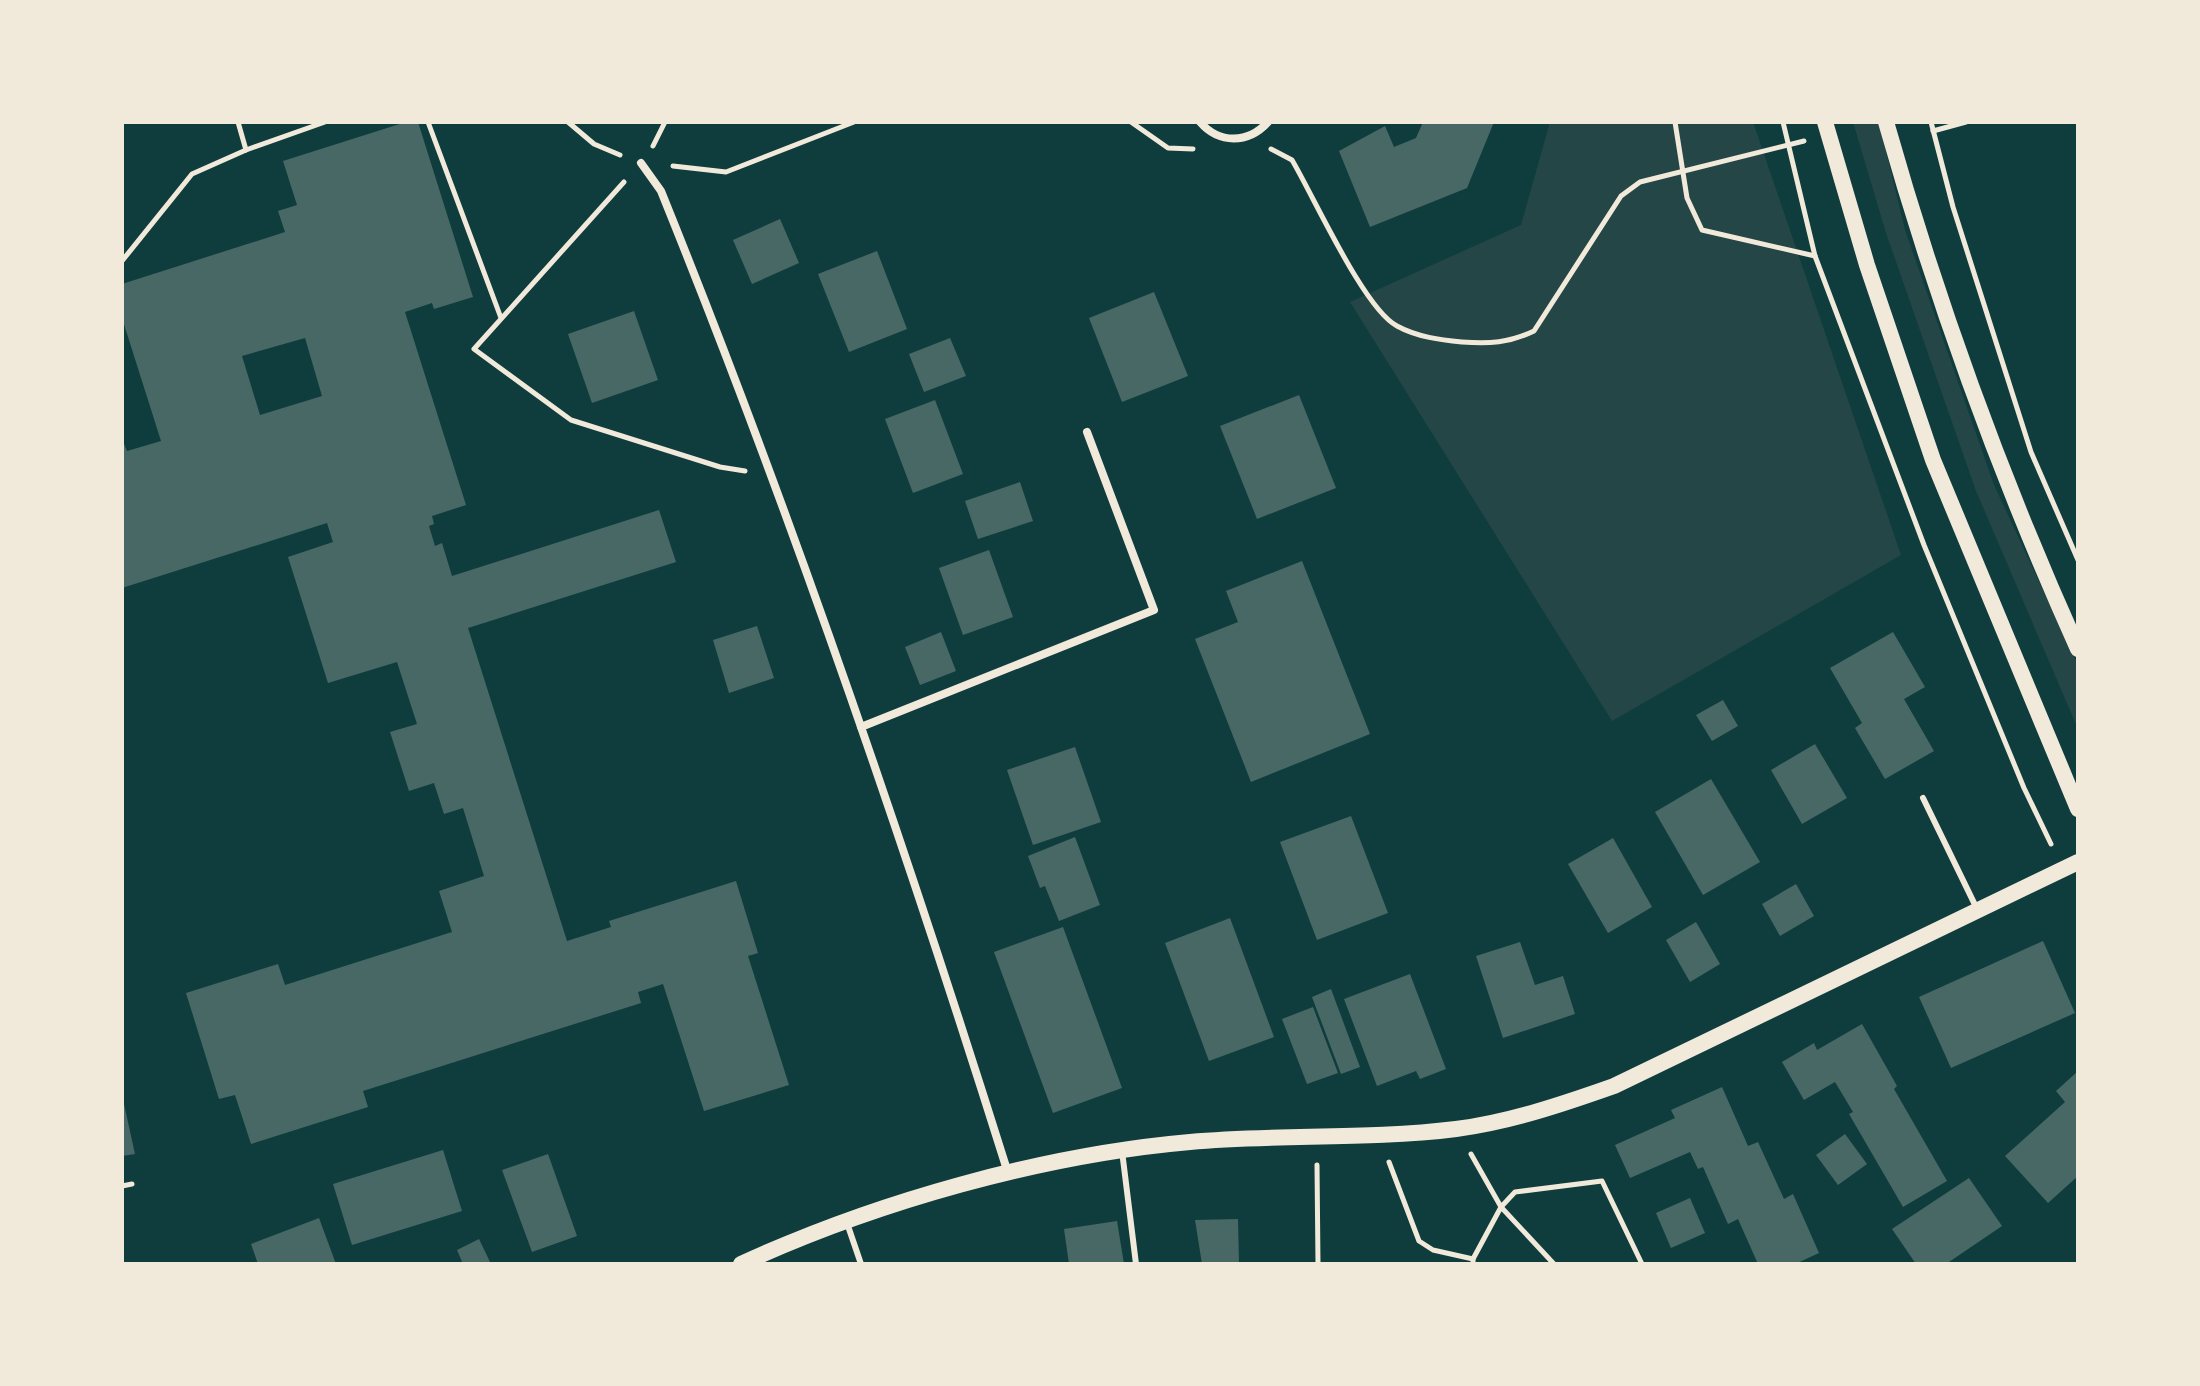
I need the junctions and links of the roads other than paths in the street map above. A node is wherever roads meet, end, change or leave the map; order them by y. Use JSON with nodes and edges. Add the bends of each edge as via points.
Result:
{"nodes":[{"id":1,"x":1200,"y":122,"type":"edge"},
{"id":2,"x":1268,"y":122,"type":"edge"},
{"id":3,"x":1825,"y":122,"type":"edge"},
{"id":4,"x":1886,"y":122,"type":"edge"},
{"id":5,"x":641,"y":163,"type":"road end"},
{"id":6,"x":1087,"y":432,"type":"dead end"},
{"id":7,"x":2078,"y":649,"type":"edge"},
{"id":8,"x":861,"y":727,"type":"junction"},
{"id":9,"x":1923,"y":798,"type":"dead end"},
{"id":10,"x":2078,"y":809,"type":"edge"},
{"id":11,"x":2070,"y":866,"type":"edge"},
{"id":12,"x":1979,"y":912,"type":"junction"},
{"id":13,"x":1122,"y":1151,"type":"junction"},
{"id":14,"x":1008,"y":1174,"type":"junction"},
{"id":15,"x":847,"y":1223,"type":"junction"},
{"id":16,"x":741,"y":1264,"type":"edge"},
{"id":17,"x":861,"y":1264,"type":"edge"},
{"id":18,"x":1136,"y":1264,"type":"edge"}],
"edges":[{"from":1,"to":2,"type":"street","via":[[1218,136],[1249,137]]},
{"from":3,"to":10,"type":"main road","via":[[1933,460]]},
{"from":4,"to":7,"type":"main road","via":[[1976,402]]},
{"from":5,"to":8,"type":"street","via":[[661,191]]},
{"from":6,"to":8,"type":"street","via":[[1154,610]]},
{"from":8,"to":14,"type":"street"},
{"from":9,"to":12,"type":"lane"},
{"from":11,"to":12,"type":"main road"},
{"from":12,"to":13,"type":"main road","via":[[1614,1086],[1514,1117],[1458,1129],[1192,1141]]},
{"from":13,"to":14,"type":"main road"},
{"from":13,"to":18,"type":"lane"},
{"from":14,"to":15,"type":"main road"},
{"from":15,"to":16,"type":"main road"},
{"from":15,"to":17,"type":"lane"}]}
